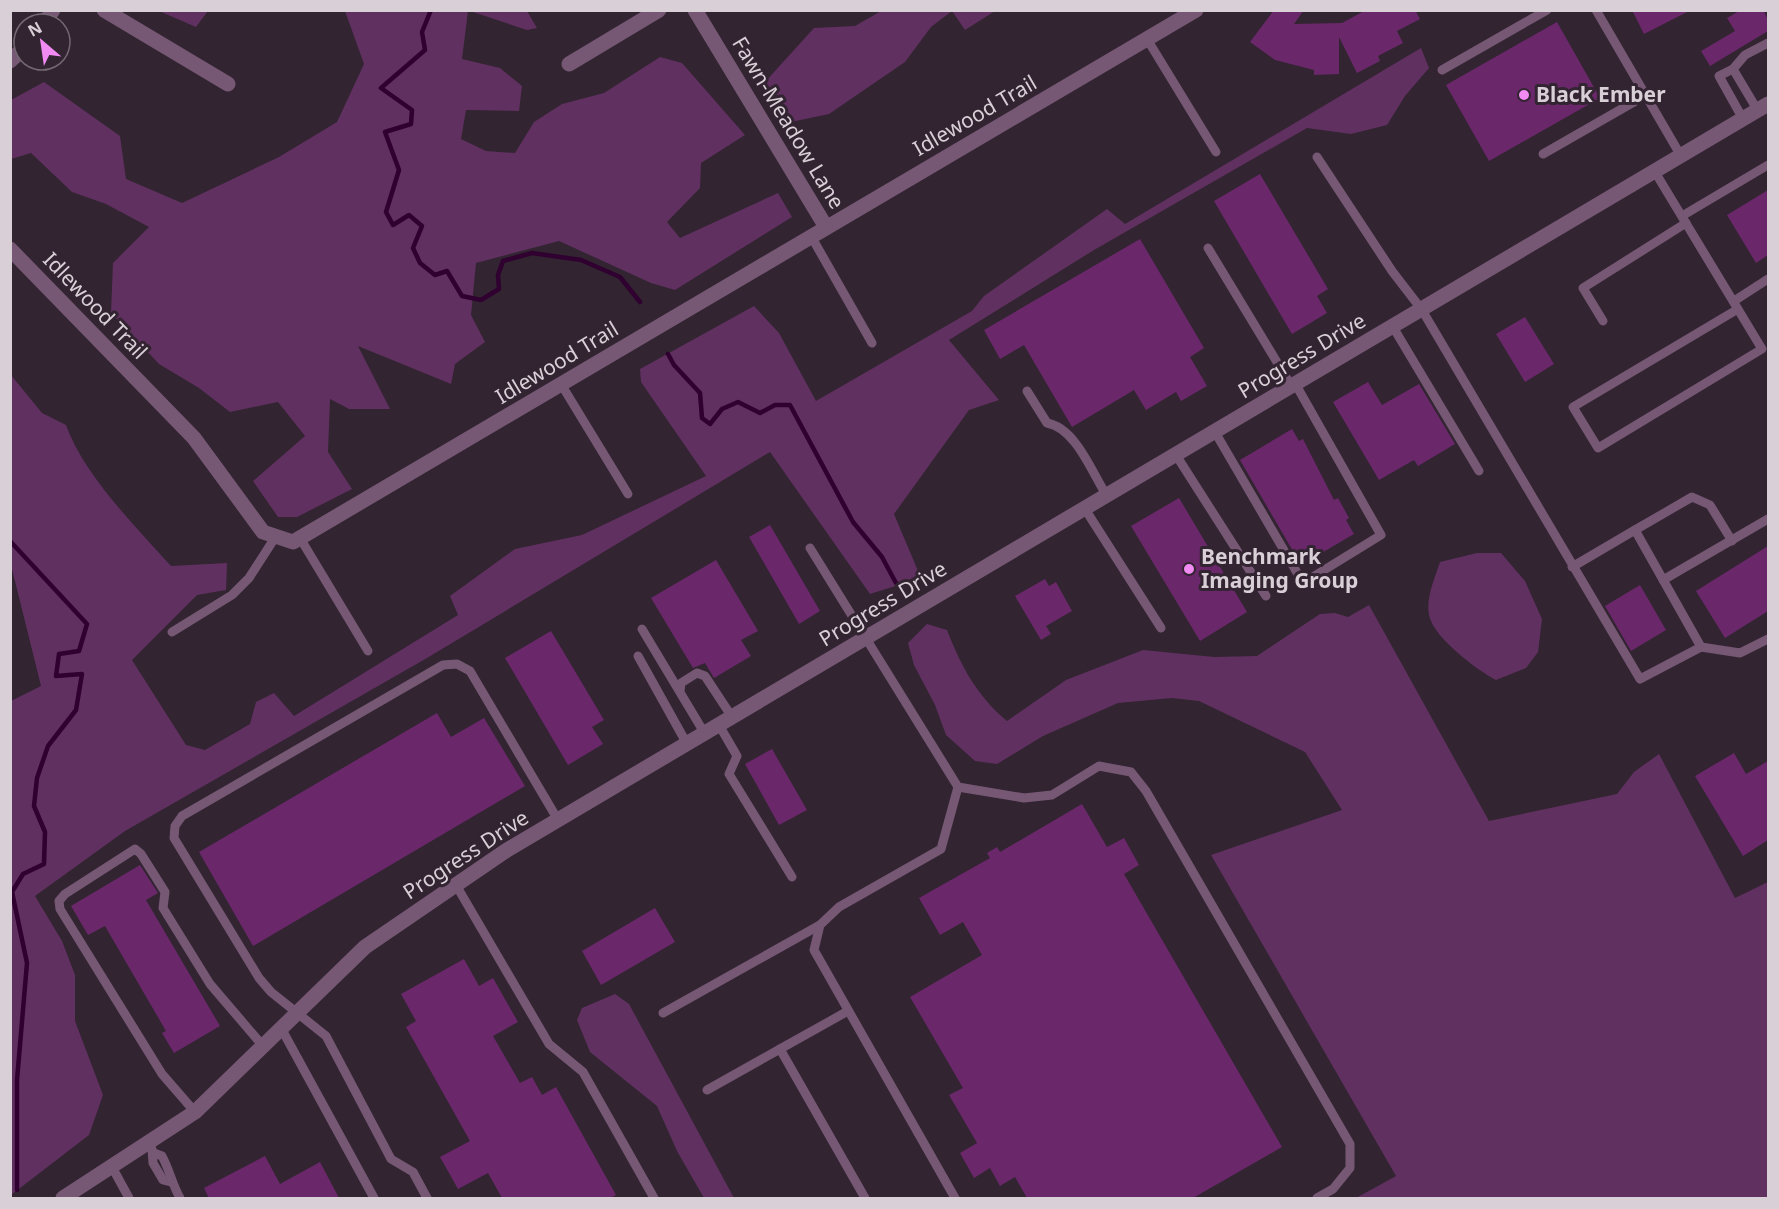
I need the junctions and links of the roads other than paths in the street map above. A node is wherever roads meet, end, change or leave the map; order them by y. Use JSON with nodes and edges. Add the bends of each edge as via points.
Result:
{"nodes":[{"id":1,"x":104,"y":10,"type":"edge"},
{"id":2,"x":659,"y":10,"type":"edge"},
{"id":3,"x":695,"y":10,"type":"edge"},
{"id":4,"x":1196,"y":10,"type":"edge"},
{"id":5,"x":1547,"y":10,"type":"edge"},
{"id":6,"x":1596,"y":10,"type":"edge"},
{"id":7,"x":1147,"y":39,"type":"junction"},
{"id":8,"x":1768,"y":43,"type":"edge"},
{"id":9,"x":569,"y":64,"type":"dead end"},
{"id":10,"x":1733,"y":69,"type":"junction"},
{"id":11,"x":1442,"y":70,"type":"dead end"},
{"id":12,"x":228,"y":84,"type":"dead end"},
{"id":13,"x":1646,"y":95,"type":"junction"},
{"id":14,"x":1763,"y":107,"type":"edge"},
{"id":15,"x":1743,"y":119,"type":"junction"},
{"id":16,"x":1216,"y":152,"type":"dead end"},
{"id":17,"x":1543,"y":154,"type":"dead end"},
{"id":18,"x":1681,"y":156,"type":"junction"},
{"id":19,"x":1317,"y":157,"type":"dead end"},
{"id":20,"x":1768,"y":165,"type":"edge"},
{"id":21,"x":1655,"y":172,"type":"junction"},
{"id":22,"x":1684,"y":219,"type":"junction"},
{"id":23,"x":826,"y":227,"type":"junction"},
{"id":24,"x":811,"y":236,"type":"junction"},
{"id":25,"x":1208,"y":248,"type":"dead end"},
{"id":26,"x":10,"y":249,"type":"edge"},
{"id":27,"x":1768,"y":279,"type":"edge"},
{"id":28,"x":1736,"y":305,"type":"junction"},
{"id":29,"x":1422,"y":310,"type":"junction"},
{"id":30,"x":1603,"y":321,"type":"dead end"},
{"id":31,"x":1393,"y":327,"type":"junction"},
{"id":32,"x":872,"y":343,"type":"dead end"},
{"id":33,"x":561,"y":384,"type":"junction"},
{"id":34,"x":1294,"y":386,"type":"junction"},
{"id":35,"x":1027,"y":391,"type":"dead end"},
{"id":36,"x":1215,"y":432,"type":"junction"},
{"id":37,"x":1176,"y":455,"type":"junction"},
{"id":38,"x":1479,"y":471,"type":"dead end"},
{"id":39,"x":628,"y":494,"type":"dead end"},
{"id":40,"x":1107,"y":496,"type":"junction"},
{"id":41,"x":1085,"y":509,"type":"junction"},
{"id":42,"x":1768,"y":519,"type":"edge"},
{"id":43,"x":1635,"y":531,"type":"junction"},
{"id":44,"x":276,"y":536,"type":"junction"},
{"id":45,"x":300,"y":538,"type":"junction"},
{"id":46,"x":1732,"y":541,"type":"junction"},
{"id":47,"x":810,"y":548,"type":"dead end"},
{"id":48,"x":1572,"y":567,"type":"junction"},
{"id":49,"x":1663,"y":580,"type":"junction"},
{"id":50,"x":1266,"y":596,"type":"dead end"},
{"id":51,"x":1161,"y":628,"type":"dead end"},
{"id":52,"x":642,"y":629,"type":"dead end"},
{"id":53,"x":172,"y":632,"type":"dead end"},
{"id":54,"x":866,"y":638,"type":"junction"},
{"id":55,"x":1768,"y":639,"type":"edge"},
{"id":56,"x":1701,"y":647,"type":"junction"},
{"id":57,"x":368,"y":651,"type":"dead end"},
{"id":58,"x":638,"y":656,"type":"dead end"},
{"id":59,"x":680,"y":691,"type":"junction"},
{"id":60,"x":726,"y":721,"type":"junction"},
{"id":61,"x":705,"y":734,"type":"junction"},
{"id":62,"x":687,"y":744,"type":"junction"},
{"id":63,"x":958,"y":787,"type":"junction"},
{"id":64,"x":558,"y":820,"type":"junction"},
{"id":65,"x":792,"y":877,"type":"dead end"},
{"id":66,"x":456,"y":885,"type":"junction"},
{"id":67,"x":820,"y":925,"type":"junction"},
{"id":68,"x":848,"y":1011,"type":"junction"},
{"id":69,"x":297,"y":1013,"type":"junction"},
{"id":70,"x":663,"y":1013,"type":"dead end"},
{"id":71,"x":281,"y":1028,"type":"junction"},
{"id":72,"x":263,"y":1046,"type":"junction"},
{"id":73,"x":780,"y":1049,"type":"junction"},
{"id":74,"x":707,"y":1090,"type":"dead end"},
{"id":75,"x":195,"y":1112,"type":"junction"},
{"id":76,"x":151,"y":1148,"type":"junction"},
{"id":77,"x":112,"y":1167,"type":"junction"},
{"id":78,"x":63,"y":1198,"type":"edge"},
{"id":79,"x":129,"y":1198,"type":"edge"},
{"id":80,"x":180,"y":1198,"type":"edge"},
{"id":81,"x":374,"y":1198,"type":"edge"},
{"id":82,"x":427,"y":1198,"type":"edge"},
{"id":83,"x":654,"y":1198,"type":"edge"},
{"id":84,"x":865,"y":1198,"type":"edge"},
{"id":85,"x":955,"y":1198,"type":"edge"},
{"id":86,"x":1317,"y":1198,"type":"edge"}],
"edges":[{"from":1,"to":12,"type":"street"},
{"from":2,"to":9,"type":"street"},
{"from":3,"to":23,"type":"street","name":"Fawn-Meadow Lane"},
{"from":4,"to":7,"type":"street","name":"Idlewood Trail"},
{"from":5,"to":11,"type":"lane"},
{"from":6,"to":13,"type":"lane"},
{"from":7,"to":16,"type":"lane"},
{"from":7,"to":23,"type":"street","name":"Idlewood Trail"},
{"from":8,"to":10,"type":"lane","via":[[1745,56]]},
{"from":10,"to":14,"type":"lane"},
{"from":10,"to":15,"type":"lane","via":[[1719,76]]},
{"from":13,"to":17,"type":"lane"},
{"from":13,"to":18,"type":"lane"},
{"from":14,"to":15,"type":"street","name":"Progress Drive"},
{"from":15,"to":18,"type":"street","name":"Progress Drive"},
{"from":18,"to":21,"type":"street","name":"Progress Drive"},
{"from":19,"to":29,"type":"lane","via":[[1392,272]]},
{"from":20,"to":22,"type":"lane"},
{"from":21,"to":22,"type":"lane"},
{"from":21,"to":29,"type":"street","name":"Progress Drive"},
{"from":22,"to":28,"type":"lane"},
{"from":22,"to":30,"type":"lane","via":[[1583,288]]},
{"from":23,"to":24,"type":"street","name":"Idlewood Trail"},
{"from":24,"to":32,"type":"lane"},
{"from":24,"to":33,"type":"street","name":"Idlewood Trail"},
{"from":25,"to":34,"type":"lane"},
{"from":26,"to":44,"type":"street","name":"Idlewood Trail","via":[[194,438],[263,532]]},
{"from":27,"to":28,"type":"lane"},
{"from":28,"to":28,"type":"lane","via":[[1762,349],[1598,448],[1573,407]]},
{"from":29,"to":31,"type":"street","name":"Progress Drive"},
{"from":29,"to":48,"type":"lane"},
{"from":31,"to":34,"type":"street","name":"Progress Drive"},
{"from":31,"to":38,"type":"lane"},
{"from":33,"to":39,"type":"lane"},
{"from":33,"to":45,"type":"street","name":"Idlewood Trail"},
{"from":34,"to":36,"type":"street","name":"Progress Drive"},
{"from":34,"to":36,"type":"lane","via":[[1382,535],[1303,583]]},
{"from":35,"to":40,"type":"lane","via":[[1047,423],[1059,425],[1070,436]]},
{"from":36,"to":37,"type":"street","name":"Progress Drive"},
{"from":37,"to":40,"type":"street","name":"Progress Drive"},
{"from":37,"to":50,"type":"lane"},
{"from":40,"to":41,"type":"street","name":"Progress Drive"},
{"from":41,"to":51,"type":"lane"},
{"from":41,"to":54,"type":"street","name":"Progress Drive"},
{"from":42,"to":46,"type":"lane"},
{"from":43,"to":46,"type":"lane","via":[[1692,497],[1710,505]]},
{"from":43,"to":48,"type":"lane"},
{"from":43,"to":49,"type":"lane"},
{"from":44,"to":45,"type":"street","via":[[293,542]]},
{"from":44,"to":53,"type":"lane","via":[[249,578],[232,595]]},
{"from":45,"to":57,"type":"lane"},
{"from":46,"to":49,"type":"lane"},
{"from":47,"to":54,"type":"lane"},
{"from":48,"to":56,"type":"lane","via":[[1640,679]]},
{"from":49,"to":56,"type":"lane"},
{"from":52,"to":59,"type":"lane"},
{"from":54,"to":60,"type":"street","name":"Progress Drive"},
{"from":54,"to":63,"type":"lane"},
{"from":55,"to":56,"type":"lane","via":[[1740,653]]},
{"from":58,"to":62,"type":"lane"},
{"from":59,"to":60,"type":"lane","via":[[681,683],[697,673],[705,676]]},
{"from":59,"to":61,"type":"lane"},
{"from":60,"to":61,"type":"street","name":"Progress Drive"},
{"from":60,"to":65,"type":"lane","via":[[737,756],[729,774]]},
{"from":61,"to":62,"type":"street","name":"Progress Drive"},
{"from":62,"to":64,"type":"street","name":"Progress Drive"},
{"from":63,"to":67,"type":"lane","via":[[941,849],[839,907]]},
{"from":63,"to":86,"type":"lane","via":[[1024,798],[1052,795],[1099,766],[1131,772],[1146,791],[1350,1144],[1350,1168],[1333,1189]]},
{"from":64,"to":66,"type":"street","name":"Progress Drive"},
{"from":64,"to":69,"type":"lane","via":[[470,672],[457,664],[443,665],[182,816],[175,826],[174,838],[258,978]]},
{"from":66,"to":69,"type":"street","name":"Progress Drive","via":[[365,947]]},
{"from":66,"to":83,"type":"lane","via":[[549,1044],[583,1072]]},
{"from":67,"to":68,"type":"lane","via":[[814,950]]},
{"from":67,"to":70,"type":"lane"},
{"from":68,"to":73,"type":"lane"},
{"from":68,"to":85,"type":"lane"},
{"from":69,"to":71,"type":"street","name":"Progress Drive"},
{"from":69,"to":82,"type":"lane","via":[[326,1036],[391,1159],[413,1172]]},
{"from":71,"to":72,"type":"street","name":"Progress Drive"},
{"from":71,"to":81,"type":"lane"},
{"from":72,"to":75,"type":"street","name":"Progress Drive"},
{"from":72,"to":75,"type":"lane","via":[[210,984],[163,908],[165,892],[135,849],[66,894],[60,909],[162,1074]]},
{"from":73,"to":74,"type":"lane"},
{"from":73,"to":84,"type":"lane"},
{"from":75,"to":76,"type":"street","name":"Progress Drive"},
{"from":76,"to":77,"type":"street","name":"Progress Drive"},
{"from":76,"to":80,"type":"lane","via":[[162,1156],[172,1173],[171,1182]]},
{"from":77,"to":78,"type":"street","name":"Progress Drive"},
{"from":77,"to":79,"type":"lane"}]}
